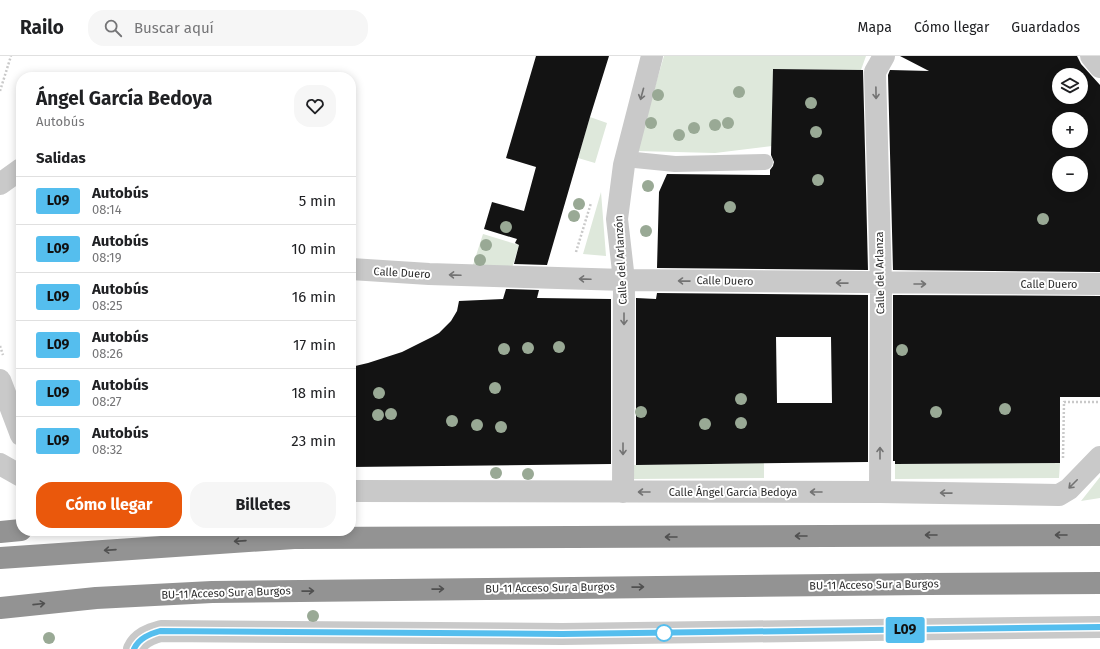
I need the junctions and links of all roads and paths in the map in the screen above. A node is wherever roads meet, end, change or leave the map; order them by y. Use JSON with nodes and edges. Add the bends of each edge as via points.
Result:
{"nodes":[{"id":1,"x":11,"y":56,"type":"edge"},
{"id":2,"x":652,"y":56,"type":"edge"},
{"id":3,"x":884,"y":56,"type":"edge"},
{"id":4,"x":1091,"y":56,"type":"edge"},
{"id":5,"x":1100,"y":67,"type":"edge"},
{"id":6,"x":0,"y":91,"type":"edge"},
{"id":7,"x":625,"y":159,"type":"junction"},
{"id":8,"x":765,"y":162,"type":"dead end"},
{"id":9,"x":16,"y":173,"type":"edge"},
{"id":10,"x":0,"y":184,"type":"edge"},
{"id":11,"x":579,"y":245,"type":"dead end"},
{"id":12,"x":576,"y":254,"type":"dead end"},
{"id":13,"x":356,"y":270,"type":"edge"},
{"id":14,"x":624,"y":280,"type":"junction"},
{"id":15,"x":881,"y":283,"type":"junction"},
{"id":16,"x":1100,"y":284,"type":"edge"},
{"id":17,"x":0,"y":380,"type":"edge"},
{"id":18,"x":1100,"y":402,"type":"edge"},
{"id":19,"x":16,"y":422,"type":"edge"},
{"id":20,"x":1100,"y":457,"type":"edge"},
{"id":21,"x":1063,"y":461,"type":"dead end"},
{"id":22,"x":0,"y":464,"type":"edge"},
{"id":23,"x":16,"y":473,"type":"edge"},
{"id":24,"x":356,"y":492,"type":"edge"},
{"id":25,"x":623,"y":492,"type":"junction"},
{"id":26,"x":880,"y":492,"type":"junction"},
{"id":27,"x":356,"y":523,"type":"edge"},
{"id":28,"x":16,"y":530,"type":"edge"},
{"id":29,"x":0,"y":532,"type":"edge"},
{"id":30,"x":1100,"y":535,"type":"edge"},
{"id":31,"x":531,"y":537,"type":"junction"},
{"id":32,"x":0,"y":558,"type":"edge"},
{"id":33,"x":1100,"y":583,"type":"edge"},
{"id":34,"x":0,"y":608,"type":"edge"},
{"id":35,"x":1100,"y":627,"type":"edge"},
{"id":36,"x":386,"y":641,"type":"edge"},
{"id":37,"x":737,"y":641,"type":"edge"},
{"id":38,"x":134,"y":649,"type":"edge"}],
"edges":[{"from":1,"to":6,"type":"path"},
{"from":2,"to":7,"type":"street","name":"Calle del Arlanzón","one_way":true},
{"from":3,"to":15,"type":"street","name":"Calle del Arlanza","one_way":true,"via":[[875,72]]},
{"from":4,"to":5,"type":"street"},
{"from":7,"to":8,"type":"lane","via":[[675,164]]},
{"from":7,"to":14,"type":"street","name":"Calle del Arlanzón","via":[[617,219]]},
{"from":9,"to":10,"type":"street"},
{"from":11,"to":12,"type":"path"},
{"from":14,"to":13,"type":"street","name":"Calle Duero","one_way":true},
{"from":15,"to":14,"type":"street","name":"Calle Duero","one_way":true},
{"from":14,"to":25,"type":"street","name":"Calle del Arlanzón","one_way":true},
{"from":15,"to":16,"type":"street","name":"Calle Duero","one_way":true},
{"from":26,"to":15,"type":"street","name":"Calle del Arlanza","one_way":true},
{"from":17,"to":19,"type":"street"},
{"from":18,"to":21,"type":"path","via":[[1064,402]]},
{"from":20,"to":26,"type":"street","name":"Calle Ángel García Bedoya","one_way":true,"via":[[1069,489],[1059,495]]},
{"from":22,"to":23,"type":"street"},
{"from":24,"to":25,"type":"street","name":"Calle Ángel García Bedoya"},
{"from":26,"to":25,"type":"street","name":"Calle Ángel García Bedoya","one_way":true},
{"from":27,"to":31,"type":"highway"},
{"from":28,"to":29,"type":"highway"},
{"from":30,"to":31,"type":"highway","one_way":true},
{"from":31,"to":32,"type":"highway","one_way":true,"via":[[294,538]]},
{"from":34,"to":33,"type":"highway","name":"BU-11 Acceso Sur a Burgos","one_way":true,"via":[[96,598],[212,592]]},
{"from":35,"to":37,"type":"street"},
{"from":36,"to":37,"type":"street"},
{"from":36,"to":38,"type":"street","via":[[160,631],[147,635]]}]}
